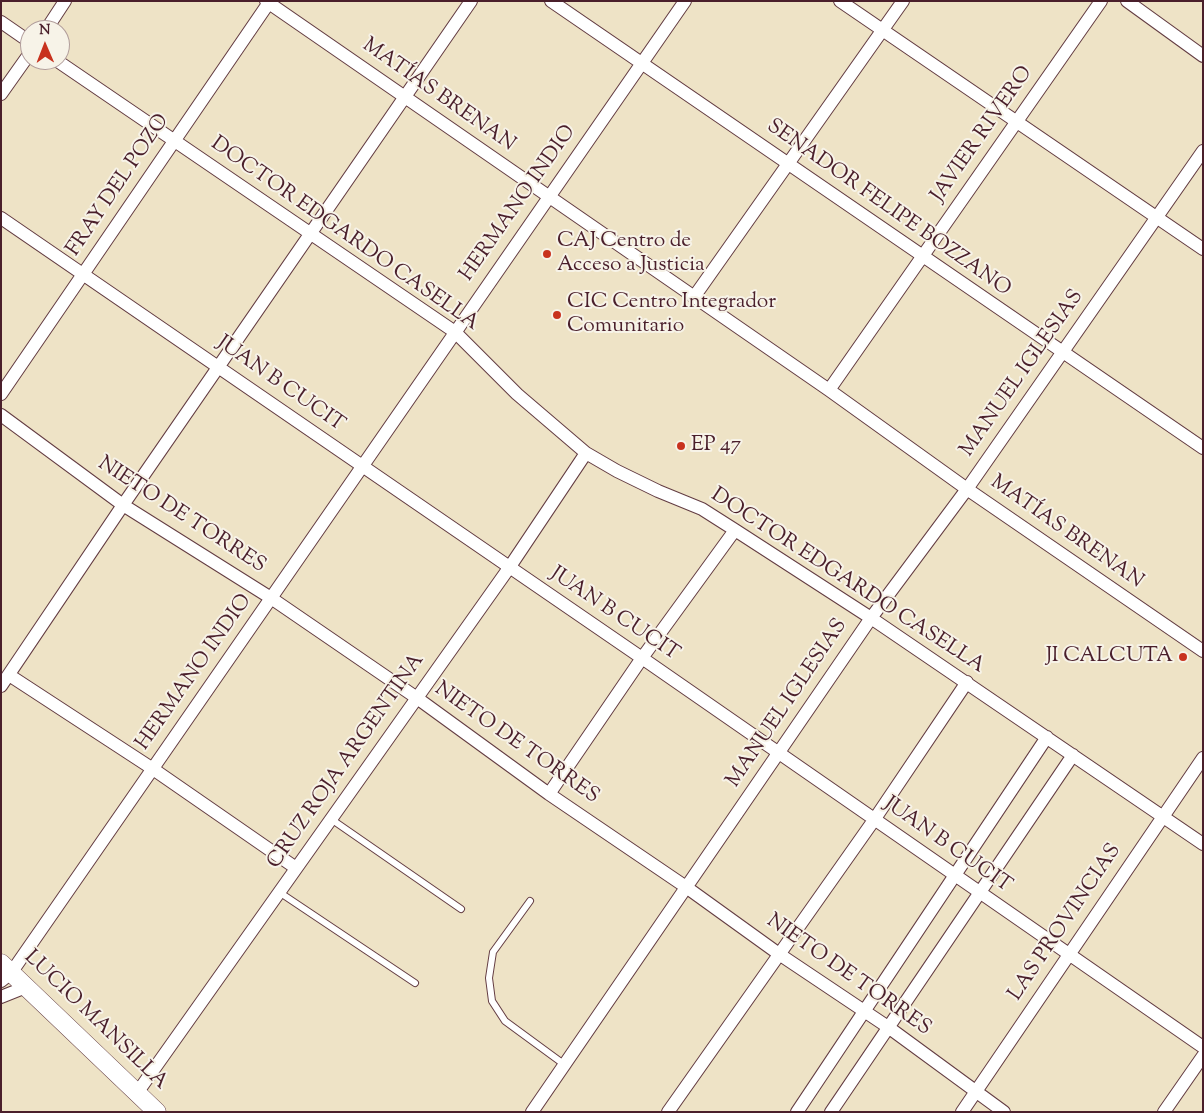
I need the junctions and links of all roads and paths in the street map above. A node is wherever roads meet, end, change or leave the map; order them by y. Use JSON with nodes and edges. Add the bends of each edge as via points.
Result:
{"nodes":[{"id":1,"x":65,"y":1,"type":"edge"},
{"id":2,"x":471,"y":1,"type":"edge"},
{"id":3,"x":551,"y":1,"type":"edge"},
{"id":4,"x":684,"y":1,"type":"edge"},
{"id":5,"x":840,"y":1,"type":"edge"},
{"id":6,"x":902,"y":1,"type":"edge"},
{"id":7,"x":1101,"y":1,"type":"edge"},
{"id":8,"x":1127,"y":1,"type":"edge"},
{"id":9,"x":268,"y":2,"type":"edge"},
{"id":10,"x":53,"y":20,"type":"edge"},
{"id":11,"x":1,"y":22,"type":"edge"},
{"id":12,"x":882,"y":31,"type":"junction"},
{"id":13,"x":20,"y":35,"type":"edge"},
{"id":14,"x":1203,"y":56,"type":"edge"},
{"id":15,"x":641,"y":64,"type":"junction"},
{"id":16,"x":20,"y":67,"type":"edge"},
{"id":17,"x":70,"y":70,"type":"edge"},
{"id":18,"x":1,"y":94,"type":"edge"},
{"id":19,"x":405,"y":97,"type":"junction"},
{"id":20,"x":1017,"y":122,"type":"junction"},
{"id":21,"x":174,"y":141,"type":"junction"},
{"id":22,"x":1203,"y":151,"type":"edge"},
{"id":23,"x":788,"y":164,"type":"junction"},
{"id":24,"x":549,"y":197,"type":"junction"},
{"id":25,"x":1157,"y":217,"type":"junction"},
{"id":26,"x":1,"y":218,"type":"edge"},
{"id":27,"x":311,"y":234,"type":"junction"},
{"id":28,"x":1203,"y":249,"type":"edge"},
{"id":29,"x":922,"y":257,"type":"junction"},
{"id":30,"x":83,"y":274,"type":"junction"},
{"id":31,"x":694,"y":298,"type":"junction"},
{"id":32,"x":455,"y":332,"type":"junction"},
{"id":33,"x":1062,"y":353,"type":"junction"},
{"id":34,"x":219,"y":366,"type":"junction"},
{"id":35,"x":829,"y":390,"type":"junction"},
{"id":36,"x":1,"y":394,"type":"edge"},
{"id":37,"x":1,"y":415,"type":"edge"},
{"id":38,"x":1203,"y":448,"type":"edge"},
{"id":39,"x":586,"y":453,"type":"junction"},
{"id":40,"x":362,"y":466,"type":"junction"},
{"id":41,"x":967,"y":489,"type":"junction"},
{"id":42,"x":123,"y":505,"type":"junction"},
{"id":43,"x":735,"y":530,"type":"junction"},
{"id":44,"x":509,"y":568,"type":"junction"},
{"id":45,"x":271,"y":598,"type":"junction"},
{"id":46,"x":871,"y":618,"type":"junction"},
{"id":47,"x":1203,"y":651,"type":"edge"},
{"id":48,"x":642,"y":658,"type":"junction"},
{"id":49,"x":9,"y":675,"type":"junction"},
{"id":50,"x":967,"y":682,"type":"junction"},
{"id":51,"x":1,"y":686,"type":"edge"},
{"id":52,"x":417,"y":698,"type":"junction"},
{"id":53,"x":1046,"y":737,"type":"junction"},
{"id":54,"x":778,"y":754,"type":"junction"},
{"id":55,"x":1073,"y":755,"type":"junction"},
{"id":56,"x":1203,"y":758,"type":"edge"},
{"id":57,"x":152,"y":769,"type":"junction"},
{"id":58,"x":549,"y":794,"type":"junction"},
{"id":59,"x":1163,"y":816,"type":"junction"},
{"id":60,"x":331,"y":819,"type":"junction"},
{"id":61,"x":874,"y":820,"type":"junction"},
{"id":62,"x":1203,"y":844,"type":"edge"},
{"id":63,"x":296,"y":868,"type":"junction"},
{"id":64,"x":953,"y":874,"type":"junction"},
{"id":65,"x":686,"y":887,"type":"junction"},
{"id":66,"x":279,"y":892,"type":"junction"},
{"id":67,"x":978,"y":892,"type":"junction"},
{"id":68,"x":530,"y":901,"type":"dead end"},
{"id":69,"x":460,"y":909,"type":"dead end"},
{"id":70,"x":779,"y":954,"type":"junction"},
{"id":71,"x":1069,"y":954,"type":"junction"},
{"id":72,"x":5,"y":972,"type":"edge"},
{"id":73,"x":415,"y":983,"type":"dead end"},
{"id":74,"x":26,"y":987,"type":"junction"},
{"id":75,"x":1,"y":997,"type":"edge"},
{"id":76,"x":864,"y":1012,"type":"junction"},
{"id":77,"x":888,"y":1027,"type":"junction"},
{"id":78,"x":1203,"y":1047,"type":"edge"},
{"id":79,"x":1203,"y":1056,"type":"edge"},
{"id":80,"x":565,"y":1065,"type":"junction"},
{"id":81,"x":975,"y":1092,"type":"junction"},
{"id":82,"x":137,"y":1093,"type":"junction"},
{"id":83,"x":157,"y":1112,"type":"edge"},
{"id":84,"x":532,"y":1112,"type":"edge"},
{"id":85,"x":668,"y":1112,"type":"edge"},
{"id":86,"x":796,"y":1112,"type":"edge"},
{"id":87,"x":831,"y":1112,"type":"edge"},
{"id":88,"x":962,"y":1112,"type":"edge"},
{"id":89,"x":1004,"y":1112,"type":"edge"},
{"id":90,"x":1164,"y":1112,"type":"edge"}],
"edges":[{"from":1,"to":10,"type":"street"},
{"from":2,"to":19,"type":"street"},
{"from":3,"to":15,"type":"street","name":"SENADOR FELIPE BOZZANO"},
{"from":4,"to":15,"type":"street","name":"HERMANO INDIO"},
{"from":5,"to":12,"type":"street"},
{"from":6,"to":12,"type":"street"},
{"from":7,"to":20,"type":"street","name":"JAVIER RIVERO"},
{"from":8,"to":14,"type":"street"},
{"from":9,"to":19,"type":"street","name":"MATÍAS BRENAN"},
{"from":9,"to":21,"type":"street","name":"FRAY DEL POZO"},
{"from":11,"to":13,"type":"street"},
{"from":12,"to":20,"type":"street"},
{"from":12,"to":23,"type":"street"},
{"from":15,"to":23,"type":"street","name":"SENADOR FELIPE BOZZANO"},
{"from":15,"to":24,"type":"street","name":"HERMANO INDIO"},
{"from":16,"to":18,"type":"street"},
{"from":17,"to":21,"type":"street","name":"DOCTOR EDGARDO CASELLA"},
{"from":19,"to":24,"type":"street","name":"MATÍAS BRENAN"},
{"from":19,"to":27,"type":"street"},
{"from":20,"to":25,"type":"street"},
{"from":20,"to":29,"type":"street","name":"JAVIER RIVERO"},
{"from":21,"to":27,"type":"street","name":"DOCTOR EDGARDO CASELLA"},
{"from":21,"to":30,"type":"street","name":"FRAY DEL POZO"},
{"from":22,"to":25,"type":"street","name":"MANUEL IGLESIAS"},
{"from":23,"to":29,"type":"street","name":"SENADOR FELIPE BOZZANO"},
{"from":23,"to":31,"type":"street"},
{"from":24,"to":31,"type":"street","name":"MATÍAS BRENAN"},
{"from":24,"to":32,"type":"street","name":"HERMANO INDIO"},
{"from":25,"to":28,"type":"street"},
{"from":25,"to":33,"type":"street","name":"MANUEL IGLESIAS"},
{"from":26,"to":30,"type":"street","name":"JUAN B CUCIT"},
{"from":27,"to":32,"type":"street","name":"DOCTOR EDGARDO CASELLA"},
{"from":27,"to":34,"type":"street"},
{"from":29,"to":33,"type":"street","name":"SENADOR FELIPE BOZZANO"},
{"from":29,"to":35,"type":"street","name":"JAVIER RIVERO"},
{"from":30,"to":34,"type":"street","name":"JUAN B CUCIT"},
{"from":30,"to":36,"type":"street","name":"FRAY DEL POZO"},
{"from":31,"to":35,"type":"street","name":"MATÍAS BRENAN"},
{"from":32,"to":39,"type":"street","name":"DOCTOR EDGARDO CASELLA","via":[[517,394]]},
{"from":32,"to":40,"type":"street","name":"HERMANO INDIO"},
{"from":33,"to":38,"type":"street","name":"SENADOR FELIPE BOZZANO"},
{"from":33,"to":41,"type":"street","name":"MANUEL IGLESIAS"},
{"from":34,"to":40,"type":"street","name":"JUAN B CUCIT"},
{"from":34,"to":42,"type":"street"},
{"from":35,"to":41,"type":"street","name":"MATÍAS BRENAN"},
{"from":37,"to":42,"type":"street","name":"NIETO DE TORRES"},
{"from":39,"to":43,"type":"street","name":"DOCTOR EDGARDO CASELLA","via":[[658,492],[702,509]]},
{"from":39,"to":44,"type":"street","name":"CRUZ ROJA ARGENTINA"},
{"from":40,"to":44,"type":"street","name":"JUAN B CUCIT"},
{"from":40,"to":45,"type":"street","name":"HERMANO INDIO"},
{"from":41,"to":46,"type":"street","name":"MANUEL IGLESIAS"},
{"from":41,"to":47,"type":"street","name":"MATÍAS BRENAN"},
{"from":42,"to":45,"type":"street","name":"NIETO DE TORRES"},
{"from":42,"to":49,"type":"street"},
{"from":43,"to":46,"type":"street","name":"DOCTOR EDGARDO CASELLA"},
{"from":43,"to":48,"type":"street"},
{"from":44,"to":48,"type":"street","name":"JUAN B CUCIT"},
{"from":44,"to":52,"type":"street","name":"CRUZ ROJA ARGENTINA"},
{"from":45,"to":52,"type":"street","name":"NIETO DE TORRES"},
{"from":45,"to":57,"type":"street","name":"HERMANO INDIO"},
{"from":46,"to":50,"type":"street","name":"DOCTOR EDGARDO CASELLA"},
{"from":46,"to":54,"type":"street","name":"MANUEL IGLESIAS"},
{"from":48,"to":54,"type":"street","name":"JUAN B CUCIT"},
{"from":48,"to":58,"type":"street"},
{"from":49,"to":51,"type":"street"},
{"from":49,"to":57,"type":"street"},
{"from":50,"to":53,"type":"street","name":"DOCTOR EDGARDO CASELLA"},
{"from":50,"to":61,"type":"street"},
{"from":52,"to":58,"type":"street","name":"NIETO DE TORRES"},
{"from":52,"to":60,"type":"street","name":"CRUZ ROJA ARGENTINA"},
{"from":53,"to":55,"type":"street","name":"DOCTOR EDGARDO CASELLA"},
{"from":53,"to":64,"type":"street"},
{"from":54,"to":61,"type":"street","name":"JUAN B CUCIT"},
{"from":54,"to":65,"type":"street","name":"MANUEL IGLESIAS"},
{"from":55,"to":59,"type":"street","name":"DOCTOR EDGARDO CASELLA"},
{"from":55,"to":67,"type":"street"},
{"from":56,"to":59,"type":"street","name":"LAS PROVINCIAS"},
{"from":57,"to":63,"type":"street"},
{"from":57,"to":72,"type":"street","name":"HERMANO INDIO"},
{"from":58,"to":65,"type":"street","name":"NIETO DE TORRES"},
{"from":59,"to":62,"type":"street","name":"DOCTOR EDGARDO CASELLA"},
{"from":59,"to":71,"type":"street","name":"LAS PROVINCIAS"},
{"from":60,"to":63,"type":"street","name":"CRUZ ROJA ARGENTINA"},
{"from":60,"to":69,"type":"lane"},
{"from":61,"to":64,"type":"street","name":"JUAN B CUCIT"},
{"from":61,"to":70,"type":"street"},
{"from":63,"to":66,"type":"street","name":"CRUZ ROJA ARGENTINA"},
{"from":64,"to":67,"type":"street","name":"JUAN B CUCIT"},
{"from":64,"to":76,"type":"street"},
{"from":65,"to":70,"type":"street","name":"NIETO DE TORRES"},
{"from":65,"to":80,"type":"street","name":"MANUEL IGLESIAS"},
{"from":66,"to":73,"type":"lane"},
{"from":66,"to":82,"type":"street","name":"CRUZ ROJA ARGENTINA"},
{"from":67,"to":71,"type":"street","name":"JUAN B CUCIT"},
{"from":67,"to":77,"type":"street"},
{"from":68,"to":80,"type":"lane","via":[[493,952],[489,978],[492,1001],[504,1021]]},
{"from":70,"to":76,"type":"street","name":"NIETO DE TORRES"},
{"from":70,"to":85,"type":"street"},
{"from":71,"to":78,"type":"street","name":"JUAN B CUCIT"},
{"from":71,"to":81,"type":"street","name":"LAS PROVINCIAS"},
{"from":72,"to":74,"type":"main road","name":"LUCIO MANSILLA"},
{"from":74,"to":75,"type":"street"},
{"from":74,"to":82,"type":"main road","name":"LUCIO MANSILLA"},
{"from":76,"to":77,"type":"street","name":"NIETO DE TORRES"},
{"from":76,"to":86,"type":"street"},
{"from":77,"to":81,"type":"street","name":"NIETO DE TORRES"},
{"from":77,"to":87,"type":"street"},
{"from":79,"to":90,"type":"street"},
{"from":80,"to":84,"type":"street","name":"MANUEL IGLESIAS"},
{"from":81,"to":88,"type":"street","name":"LAS PROVINCIAS"},
{"from":81,"to":89,"type":"street","name":"NIETO DE TORRES"},
{"from":82,"to":83,"type":"main road","name":"LUCIO MANSILLA"}]}
